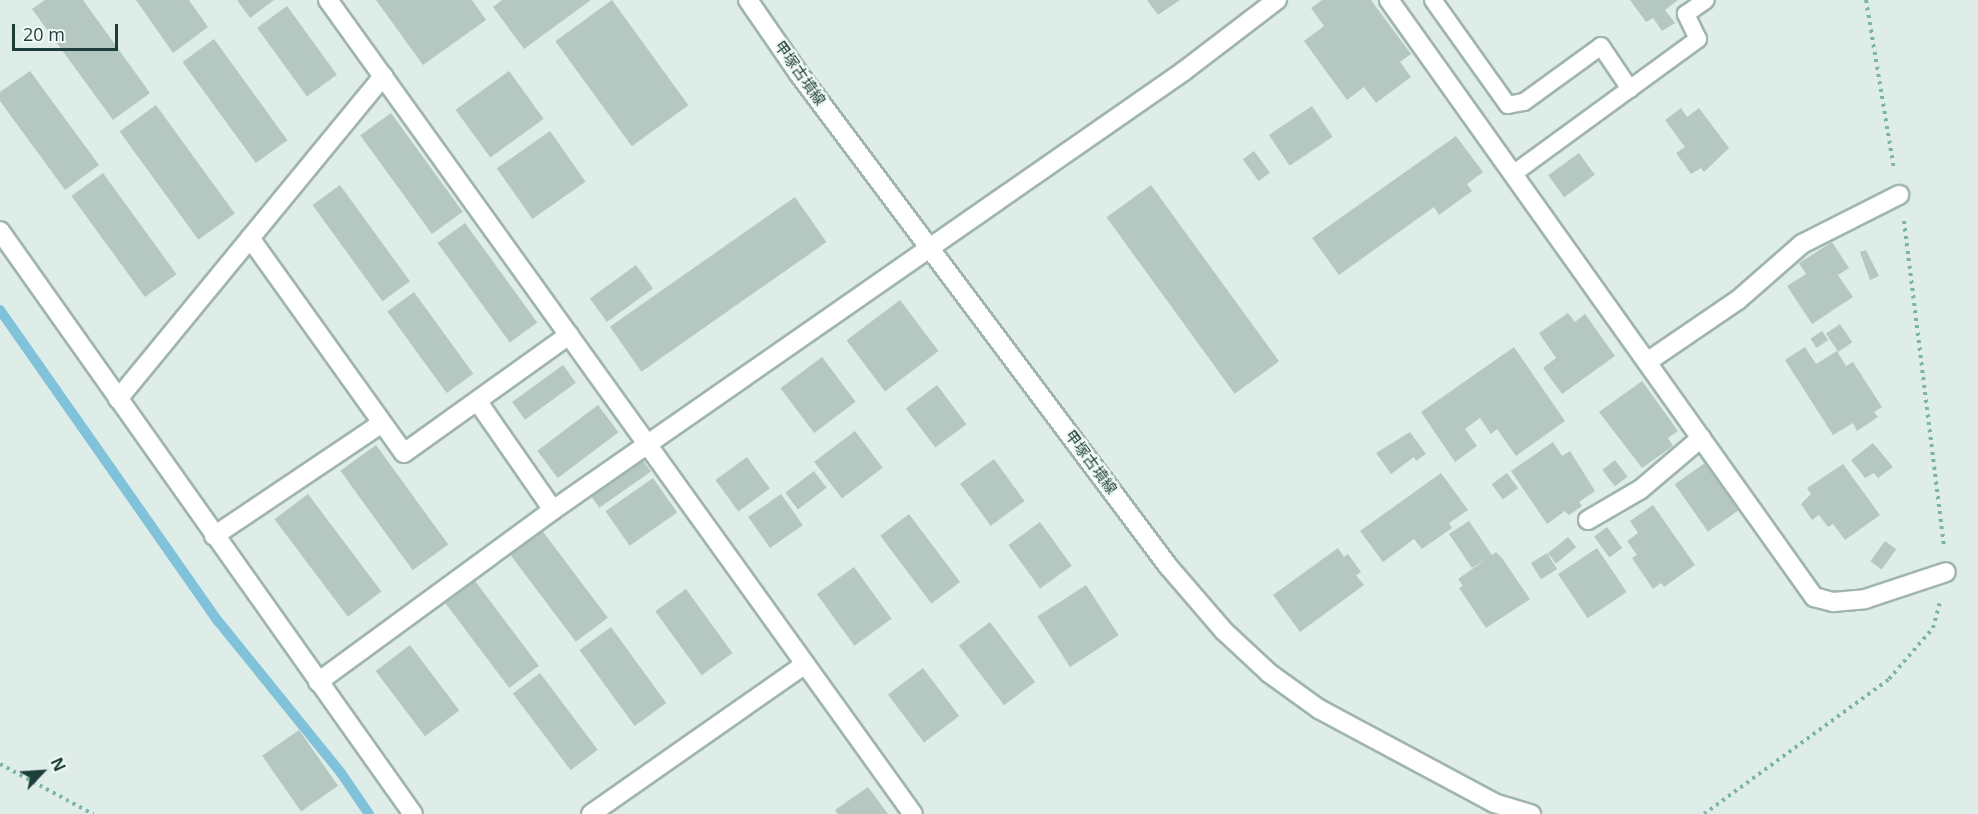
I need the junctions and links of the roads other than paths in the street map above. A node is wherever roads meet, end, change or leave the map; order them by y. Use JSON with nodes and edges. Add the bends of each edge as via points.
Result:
{"nodes":[{"id":1,"x":328,"y":0,"type":"edge"},
{"id":2,"x":748,"y":0,"type":"edge"},
{"id":3,"x":1276,"y":0,"type":"edge"},
{"id":4,"x":1389,"y":0,"type":"edge"},
{"id":5,"x":1433,"y":0,"type":"edge"},
{"id":6,"x":1706,"y":0,"type":"edge"},
{"id":7,"x":383,"y":76,"type":"junction"},
{"id":8,"x":1630,"y":89,"type":"junction"},
{"id":9,"x":1513,"y":174,"type":"junction"},
{"id":10,"x":1899,"y":195,"type":"road end"},
{"id":11,"x":0,"y":231,"type":"edge"},
{"id":12,"x":250,"y":238,"type":"junction"},
{"id":13,"x":930,"y":249,"type":"junction"},
{"id":14,"x":569,"y":335,"type":"junction"},
{"id":15,"x":1647,"y":362,"type":"junction"},
{"id":16,"x":118,"y":399,"type":"junction"},
{"id":17,"x":478,"y":402,"type":"junction"},
{"id":18,"x":382,"y":423,"type":"junction"},
{"id":19,"x":1701,"y":438,"type":"junction"},
{"id":20,"x":647,"y":443,"type":"junction"},
{"id":21,"x":553,"y":510,"type":"junction"},
{"id":22,"x":1588,"y":520,"type":"dead end"},
{"id":23,"x":214,"y":536,"type":"junction"},
{"id":24,"x":1946,"y":572,"type":"road end"},
{"id":25,"x":805,"y":664,"type":"junction"},
{"id":26,"x":318,"y":682,"type":"junction"},
{"id":27,"x":413,"y":814,"type":"edge"},
{"id":28,"x":591,"y":814,"type":"edge"},
{"id":29,"x":913,"y":814,"type":"edge"},
{"id":30,"x":1531,"y":814,"type":"edge"}],
"edges":[{"from":1,"to":7,"type":"street"},
{"from":2,"to":13,"type":"street","name":"甲塚古墳線"},
{"from":3,"to":13,"type":"street","via":[[1184,71]]},
{"from":4,"to":9,"type":"street"},
{"from":5,"to":8,"type":"lane","via":[[1508,105],[1524,102],[1601,46]]},
{"from":6,"to":8,"type":"lane","via":[[1686,14],[1698,39]]},
{"from":7,"to":12,"type":"street"},
{"from":7,"to":14,"type":"street"},
{"from":8,"to":9,"type":"lane"},
{"from":9,"to":15,"type":"street"},
{"from":10,"to":15,"type":"street","via":[[1802,244],[1738,300]]},
{"from":11,"to":16,"type":"street"},
{"from":12,"to":16,"type":"street"},
{"from":12,"to":18,"type":"street"},
{"from":13,"to":20,"type":"street"},
{"from":13,"to":30,"type":"street","name":"甲塚古墳線","via":[[1168,566],[1224,631],[1269,674],[1365,736],[1494,803]]},
{"from":14,"to":17,"type":"street"},
{"from":14,"to":20,"type":"street"},
{"from":15,"to":19,"type":"street"},
{"from":16,"to":23,"type":"street"},
{"from":17,"to":18,"type":"street","via":[[404,453]]},
{"from":17,"to":21,"type":"street"},
{"from":18,"to":23,"type":"street"},
{"from":19,"to":22,"type":"street","via":[[1641,489]]},
{"from":19,"to":24,"type":"street","via":[[1814,597],[1833,602],[1865,599]]},
{"from":20,"to":21,"type":"street"},
{"from":20,"to":25,"type":"street"},
{"from":21,"to":26,"type":"street"},
{"from":23,"to":26,"type":"street"},
{"from":25,"to":28,"type":"street"},
{"from":25,"to":29,"type":"street"},
{"from":26,"to":27,"type":"street"}]}
